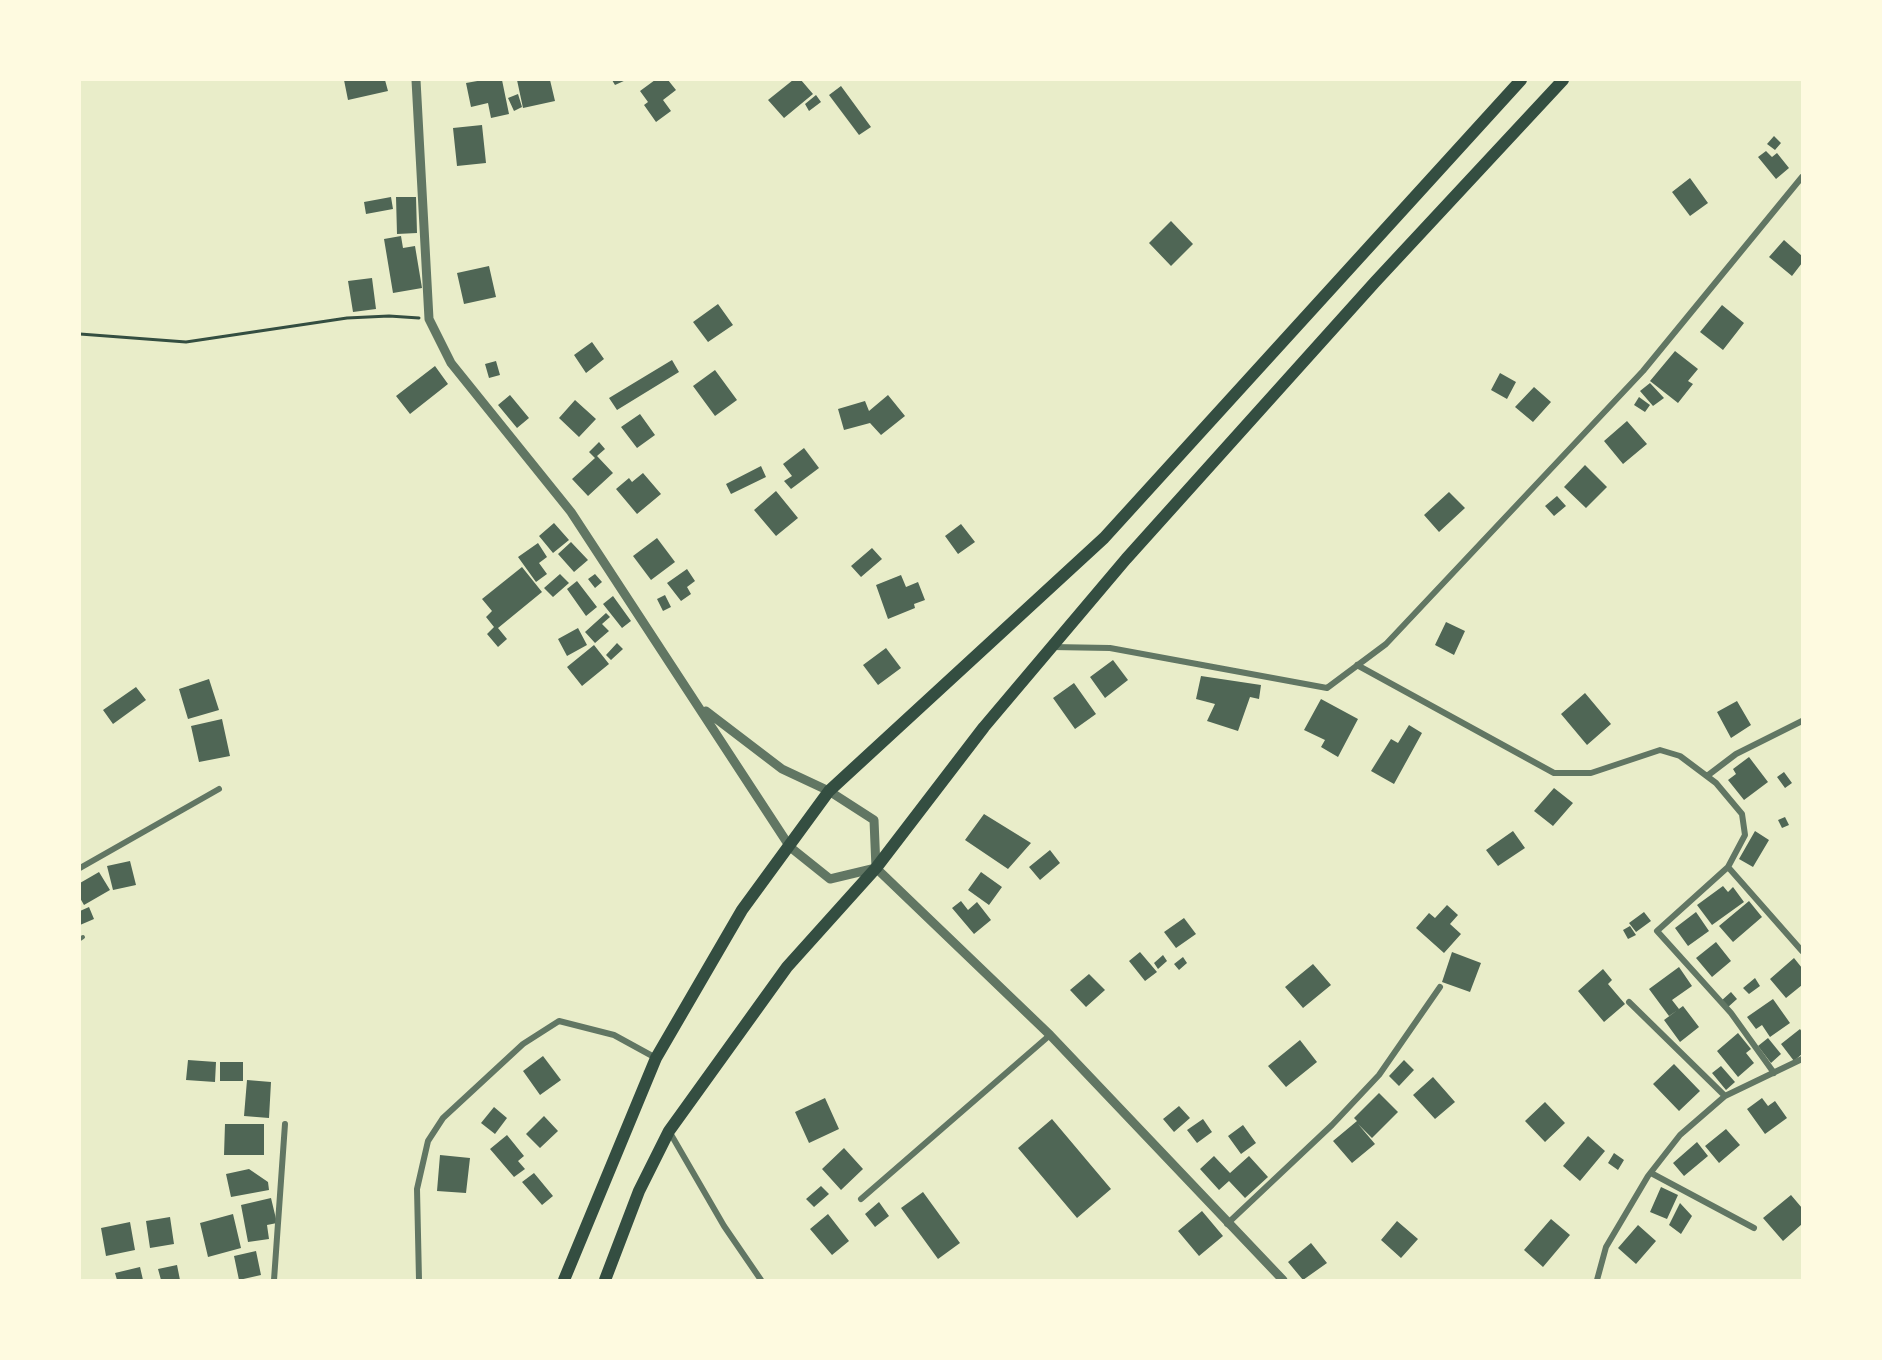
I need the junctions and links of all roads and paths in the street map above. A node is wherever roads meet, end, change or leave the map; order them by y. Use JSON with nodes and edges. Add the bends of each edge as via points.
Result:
{"nodes":[{"id":1,"x":416,"y":80,"type":"edge"},
{"id":2,"x":1521,"y":80,"type":"edge"},
{"id":3,"x":1563,"y":80,"type":"edge"},
{"id":4,"x":1803,"y":177,"type":"edge"},
{"id":5,"x":429,"y":319,"type":"junction"},
{"id":6,"x":80,"y":334,"type":"edge"},
{"id":7,"x":1051,"y":647,"type":"junction"},
{"id":8,"x":1358,"y":665,"type":"junction"},
{"id":9,"x":701,"y":707,"type":"junction"},
{"id":10,"x":1803,"y":721,"type":"edge"},
{"id":11,"x":1707,"y":776,"type":"junction"},
{"id":12,"x":219,"y":789,"type":"dead end"},
{"id":13,"x":829,"y":791,"type":"junction"},
{"id":14,"x":790,"y":847,"type":"junction"},
{"id":15,"x":1728,"y":867,"type":"junction"},
{"id":16,"x":80,"y":868,"type":"edge"},
{"id":17,"x":876,"y":868,"type":"junction"},
{"id":18,"x":1803,"y":951,"type":"edge"},
{"id":19,"x":1440,"y":987,"type":"dead end"},
{"id":20,"x":1629,"y":1002,"type":"dead end"},
{"id":21,"x":1050,"y":1035,"type":"junction"},
{"id":22,"x":656,"y":1058,"type":"junction"},
{"id":23,"x":1803,"y":1059,"type":"edge"},
{"id":24,"x":1774,"y":1073,"type":"junction"},
{"id":25,"x":1725,"y":1096,"type":"junction"},
{"id":26,"x":285,"y":1124,"type":"dead end"},
{"id":27,"x":669,"y":1131,"type":"junction"},
{"id":28,"x":1651,"y":1173,"type":"junction"},
{"id":29,"x":861,"y":1200,"type":"dead end"},
{"id":30,"x":1227,"y":1224,"type":"junction"},
{"id":31,"x":1754,"y":1228,"type":"dead end"},
{"id":32,"x":274,"y":1281,"type":"edge"},
{"id":33,"x":419,"y":1281,"type":"edge"},
{"id":34,"x":564,"y":1281,"type":"edge"},
{"id":35,"x":605,"y":1281,"type":"edge"},
{"id":36,"x":761,"y":1281,"type":"edge"},
{"id":37,"x":1283,"y":1281,"type":"edge"},
{"id":38,"x":1597,"y":1281,"type":"edge"}],
"edges":[{"from":1,"to":5,"type":"street"},
{"from":2,"to":13,"type":"highway","via":[[1104,538]]},
{"from":3,"to":7,"type":"highway","via":[[1367,291]]},
{"from":4,"to":8,"type":"street","via":[[1643,371],[1386,644]]},
{"from":5,"to":6,"type":"path","via":[[347,318],[186,342]]},
{"from":5,"to":9,"type":"street","via":[[451,363],[571,512]]},
{"from":7,"to":8,"type":"street","via":[[1110,648],[1328,688]]},
{"from":7,"to":17,"type":"highway"},
{"from":8,"to":11,"type":"street","via":[[1554,773],[1591,773],[1660,750],[1680,756]]},
{"from":9,"to":13,"type":"street","via":[[782,769]]},
{"from":9,"to":14,"type":"street"},
{"from":10,"to":11,"type":"street","via":[[1736,754]]},
{"from":11,"to":15,"type":"street","via":[[1742,814],[1745,835]]},
{"from":12,"to":16,"type":"street"},
{"from":13,"to":14,"type":"highway"},
{"from":13,"to":17,"type":"street","via":[[874,820]]},
{"from":14,"to":17,"type":"street","via":[[830,879]]},
{"from":14,"to":22,"type":"highway","via":[[742,910]]},
{"from":15,"to":18,"type":"street"},
{"from":15,"to":24,"type":"street","via":[[1656,931],[1731,1013]]},
{"from":17,"to":21,"type":"street"},
{"from":17,"to":27,"type":"highway","via":[[787,967]]},
{"from":19,"to":30,"type":"street","via":[[1379,1075]]},
{"from":20,"to":25,"type":"street"},
{"from":21,"to":29,"type":"street"},
{"from":21,"to":30,"type":"street"},
{"from":22,"to":33,"type":"street","via":[[614,1035],[559,1022],[523,1044],[443,1118],[428,1141],[417,1189]]},
{"from":22,"to":34,"type":"highway"},
{"from":23,"to":24,"type":"street"},
{"from":24,"to":25,"type":"street"},
{"from":25,"to":28,"type":"street","via":[[1680,1135]]},
{"from":26,"to":32,"type":"street"},
{"from":27,"to":35,"type":"highway","via":[[639,1191]]},
{"from":27,"to":36,"type":"street"},
{"from":28,"to":31,"type":"street"},
{"from":28,"to":38,"type":"street","via":[[1606,1247]]},
{"from":30,"to":37,"type":"street"}]}
